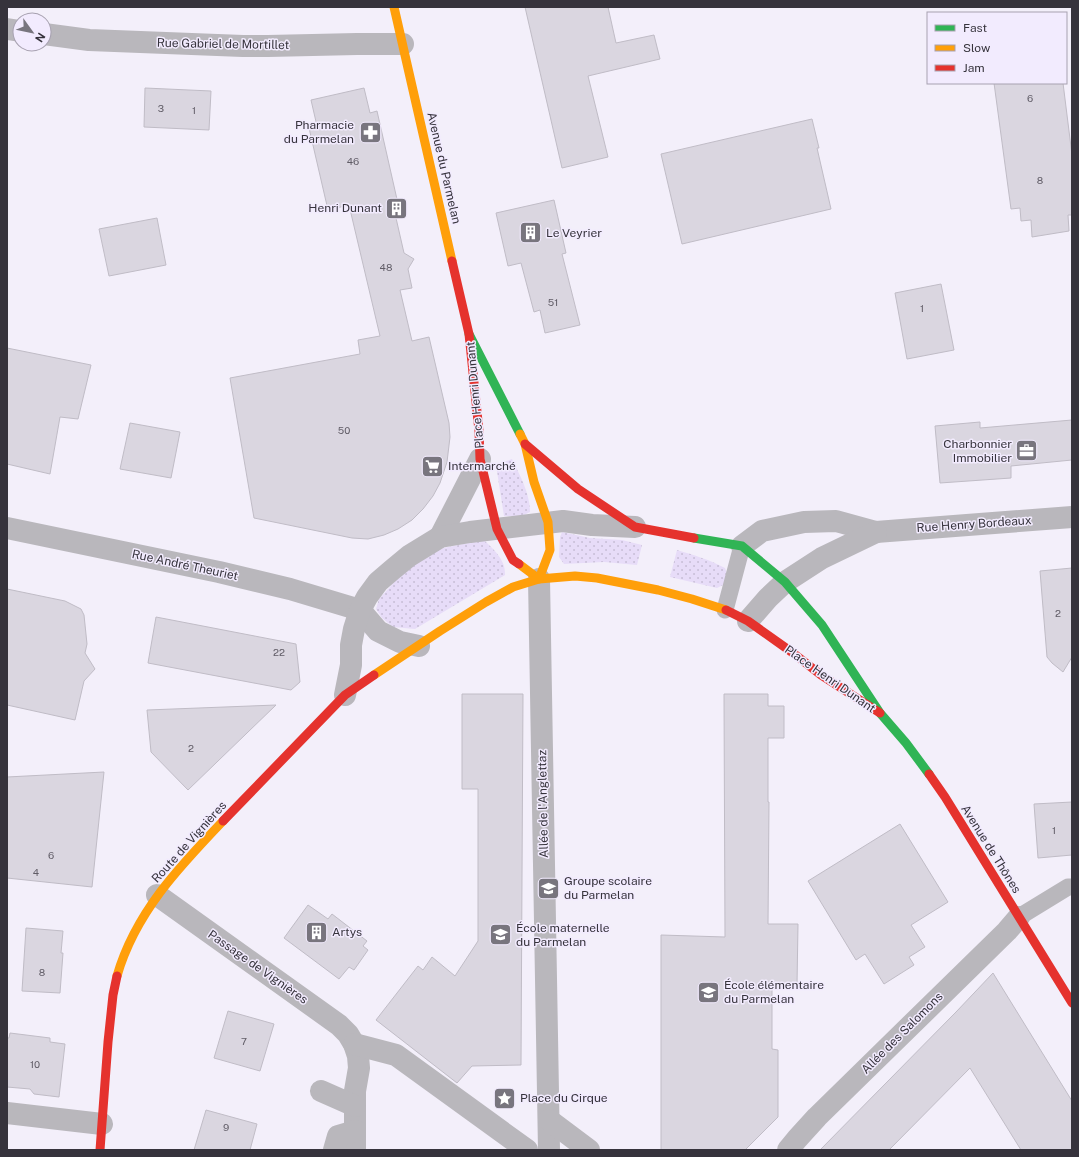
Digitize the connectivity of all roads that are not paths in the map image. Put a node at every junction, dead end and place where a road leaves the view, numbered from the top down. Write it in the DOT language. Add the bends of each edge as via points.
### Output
graph roads {
  1 [pos="394,7"];
  2 [pos="52,35"];
  3 [pos="403,44"];
  4 [pos="469,334"];
  5 [pos="524,444"];
  6 [pos="480,459"];
  7 [pos="1072,517"];
  8 [pos="548,522"];
  9 [pos="636,527"];
  10 [pos="7,528"];
  11 [pos="497,529"];
  12 [pos="876,532"];
  13 [pos="440,537"];
  14 [pos="742,546"];
  15 [pos="539,579"];
  16 [pos="785,582"];
  17 [pos="360,610"];
  18 [pos="725,610"];
  19 [pos="748,621"];
  20 [pos="419,646"];
  21 [pos="345,695"];
  22 [pos="880,713"];
  23 [pos="1072,887"];
  24 [pos="157,895"];
  25 [pos="1019,918"];
  26 [pos="1072,1003"];
  27 [pos="354,1044"];
  28 [pos="321,1091"];
  29 [pos="355,1106"];
  30 [pos="7,1113"];
  31 [pos="549,1120"];
  32 [pos="102,1124"];
  33 [pos="355,1141"];
  34 [pos="100,1150"];
  35 [pos="334,1150"];
  36 [pos="527,1150"];
  37 [pos="549,1150"];
  38 [pos="589,1150"];
  39 [pos="788,1150"];
  1 -- 3 [label="main road, Avenue du Parmelan"];
  2 -- 3 [label="street, Rue Gabriel de Mortillet" via="104,41 243,46"];
  3 -- 4 [label="main road, Avenue du Parmelan"];
  4 -- 5 [label="main road, Place Henri Dunant"];
  4 -- 6 [label="main road, Place Henri Dunant"];
  5 -- 8 [label="main road, Place Henri Dunant"];
  5 -- 9 [label="main road, Place Henri Dunant" via="578,489"];
  6 -- 11 [label="main road, Place Henri Dunant"];
  6 -- 13 [label="street, Place Henri Dunant"];
  7 -- 12 [label="street, Rue Henry Bordeaux"];
  8 -- 9 [label="street, Place Henri Dunant"];
  8 -- 11 [label="street, Place Henri Dunant"];
  8 -- 15 [label="main road, Place Henri Dunant" via="550,550"];
  9 -- 14 [label="main road, Place Henri Dunant"];
  10 -- 17 [label="street, Rue André Theuriet" via="219,572 290,589"];
  11 -- 13 [label="street, Place Henri Dunant"];
  11 -- 15 [label="main road, Place Henri Dunant" via="513,560"];
  12 -- 14 [label="street, Rue Henry Bordeaux" via="836,521 804,522 762,531"];
  12 -- 16 [label="street, Rue Henry Bordeaux" via="822,558"];
  13 -- 17 [label="street, Place Henri Dunant" via="409,556 378,582"];
  14 -- 16 [label="main road, Place Henri Dunant"];
  14 -- 18 [label="lane"];
  15 -- 18 [label="main road, Place Henri Dunant" via="575,576 597,578 665,592"];
  15 -- 20 [label="main road, Place Henri Dunant" via="513,586"];
  15 -- 31 [label="street, Allée de l'Anglettaz"];
  16 -- 19 [label="street, Rue Henry Bordeaux"];
  16 -- 22 [label="main road, Place Henri Dunant" via="822,625"];
  17 -- 20 [label="street" via="378,630 400,642"];
  17 -- 21 [label="street, Place Henri Dunant" via="351,645 351,665"];
  18 -- 19 [label="main road, Place Henri Dunant"];
  19 -- 22 [label="main road, Place Henri Dunant" via="821,675"];
  20 -- 21 [label="main road, Route de Vignières"];
  21 -- 24 [label="main road, Route de Vignières" via="194,851"];
  22 -- 25 [label="main road, Avenue de Thônes" via="906,743 945,797"];
  23 -- 25 [label="lane" via="1068,887"];
  24 -- 27 [label="street, Passage de Vignières" via="339,1025"];
  24 -- 32 [label="main road, Route de Vignières" via="137,927 116,978"];
  25 -- 26 [label="main road, Avenue de Thônes"];
  25 -- 39 [label="street, Allée des Salomons" via="817,1117"];
  27 -- 29 [label="street, Passage de Vignières" via="359,1068"];
  27 -- 36 [label="street" via="396,1055"];
  28 -- 29 [label="street"];
  29 -- 33 [label="street, Passage de Vignières"];
  30 -- 32 [label="street"];
  31 -- 37 [label="street, Allée de l'Anglettaz"];
  31 -- 38 [label="street"];
  32 -- 34 [label="main road, Route de Vignières"];
  33 -- 35 [label="street" via="338,1136"];
}
